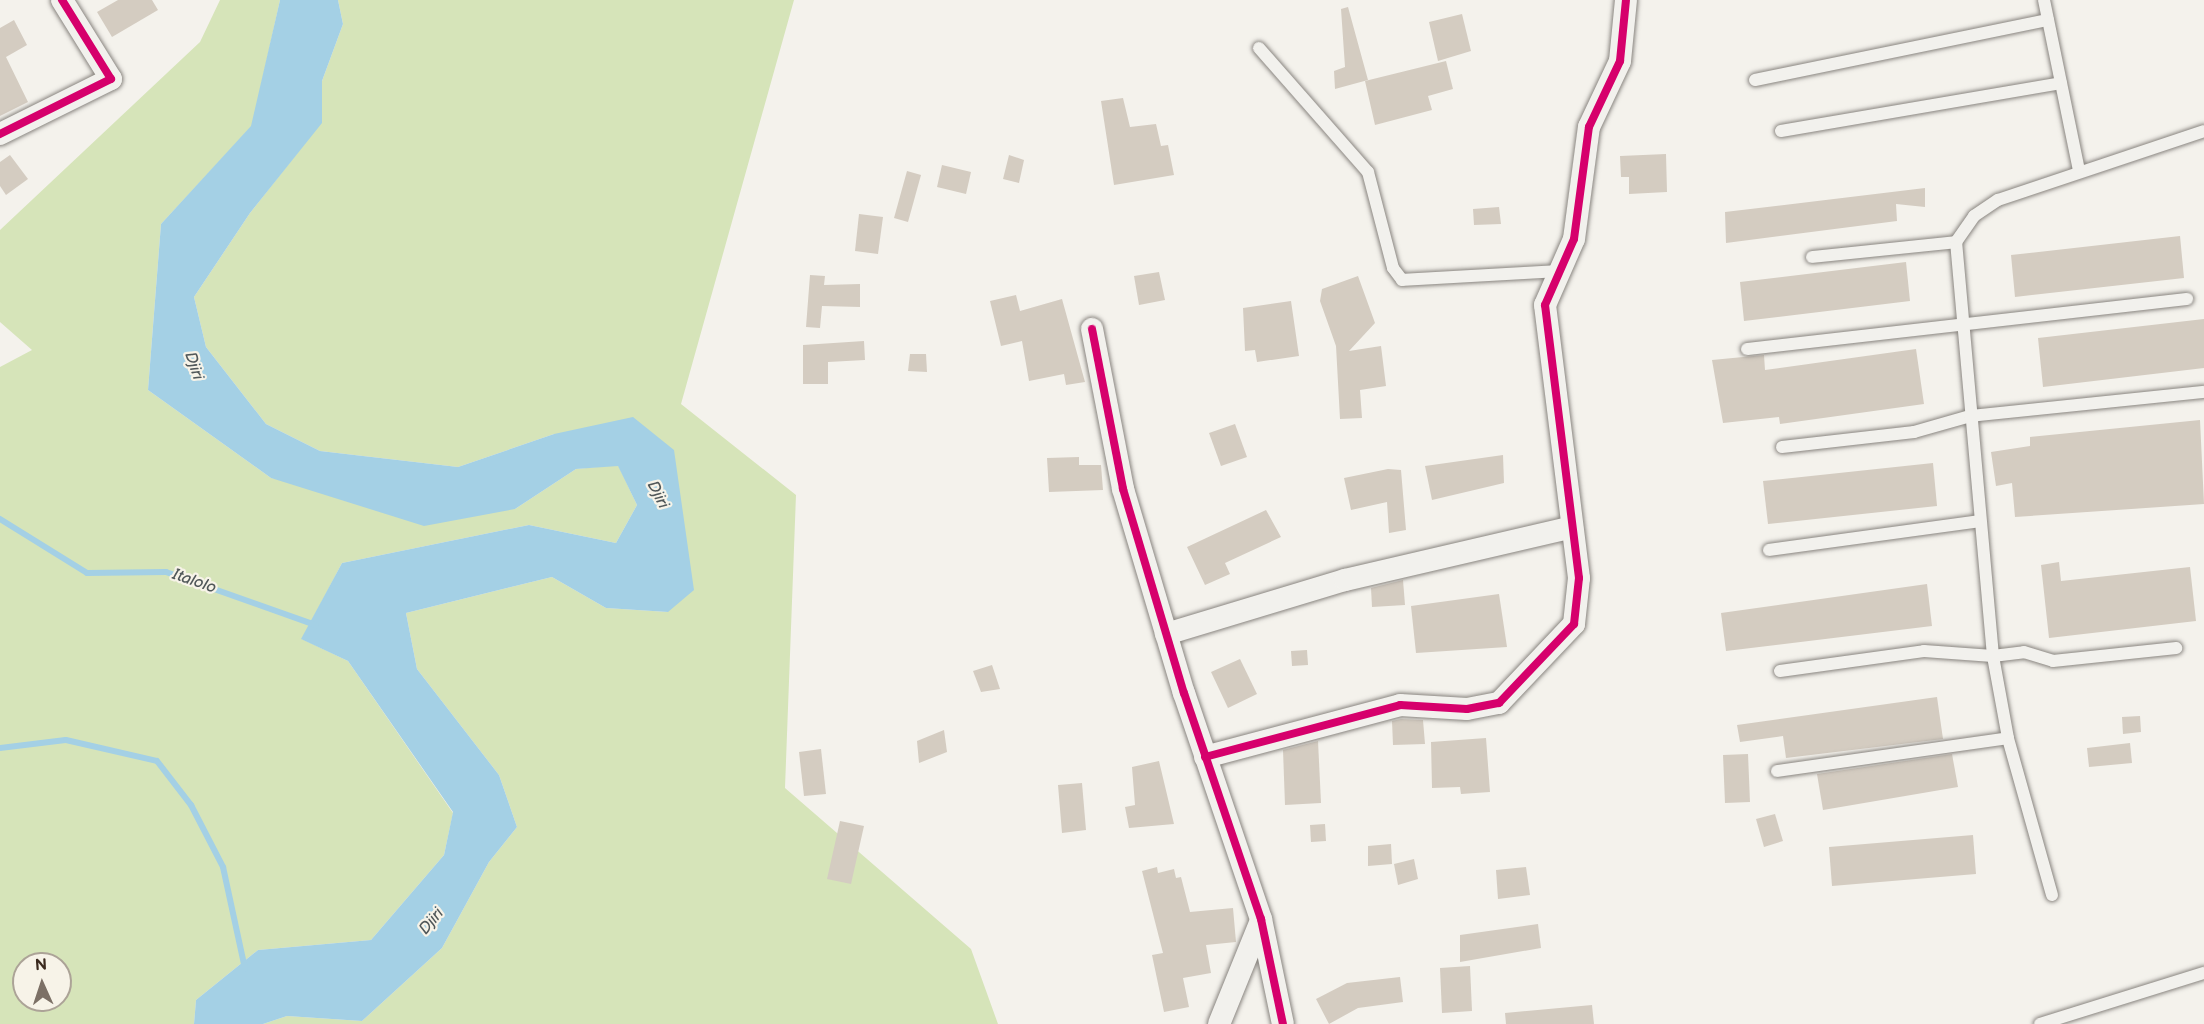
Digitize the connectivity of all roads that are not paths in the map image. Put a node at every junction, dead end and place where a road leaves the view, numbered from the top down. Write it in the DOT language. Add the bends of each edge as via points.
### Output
graph roads {
  1 [pos="62,0"];
  2 [pos="1626,0"];
  3 [pos="2044,0"];
  4 [pos="2048,20"];
  5 [pos="1259,48"];
  6 [pos="1755,80"];
  7 [pos="2061,82"];
  8 [pos="1781,131"];
  9 [pos="2204,131"];
  10 [pos="0,134"];
  11 [pos="2079,171"];
  12 [pos="1956,242"];
  13 [pos="1812,257"];
  14 [pos="1558,271"];
  15 [pos="2187,300"];
  16 [pos="1961,324"];
  17 [pos="1092,329"];
  18 [pos="1747,349"];
  19 [pos="2204,392"];
  20 [pos="1970,416"];
  21 [pos="1782,447"];
  22 [pos="1980,521"];
  23 [pos="1572,526"];
  24 [pos="1769,550"];
  25 [pos="1166,634"];
  26 [pos="2176,648"];
  27 [pos="1993,656"];
  28 [pos="1780,671"];
  29 [pos="2008,738"];
  30 [pos="1205,758"];
  31 [pos="1777,771"];
  32 [pos="2052,895"];
  33 [pos="1261,920"];
  34 [pos="2204,973"];
  35 [pos="1219,1024"];
  36 [pos="1283,1024"];
  37 [pos="2040,1024"];
  1 -- 10 [label="street" via="111,79"];
  2 -- 14 [label="street" via="1620,61 1589,127 1574,239"];
  3 -- 4 [label="lane"];
  4 -- 6 [label="lane"];
  4 -- 7 [label="lane"];
  5 -- 14 [label="lane" via="1368,172 1393,268 1402,280"];
  7 -- 8 [label="lane"];
  7 -- 11 [label="lane"];
  9 -- 11 [label="lane"];
  11 -- 12 [label="lane" via="1998,201 1974,216"];
  12 -- 13 [label="lane"];
  12 -- 16 [label="lane"];
  14 -- 23 [label="street" via="1545,305 1545,328"];
  15 -- 16 [label="lane"];
  16 -- 18 [label="lane"];
  16 -- 20 [label="lane"];
  17 -- 25 [label="street" via="1123,489"];
  19 -- 20 [label="lane"];
  20 -- 21 [label="lane" via="1914,432"];
  20 -- 22 [label="lane"];
  22 -- 24 [label="lane"];
  22 -- 27 [label="lane"];
  23 -- 25 [label="street" via="1345,580"];
  23 -- 30 [label="street" via="1579,578 1574,624 1499,703 1467,709 1400,705"];
  25 -- 30 [label="street"];
  26 -- 27 [label="lane" via="2053,661 2024,652"];
  27 -- 28 [label="lane" via="1924,651"];
  27 -- 29 [label="lane"];
  29 -- 31 [label="lane"];
  29 -- 32 [label="lane"];
  30 -- 33 [label="street"];
  33 -- 35 [label="street"];
  33 -- 36 [label="street"];
  34 -- 37 [label="lane"];
}
